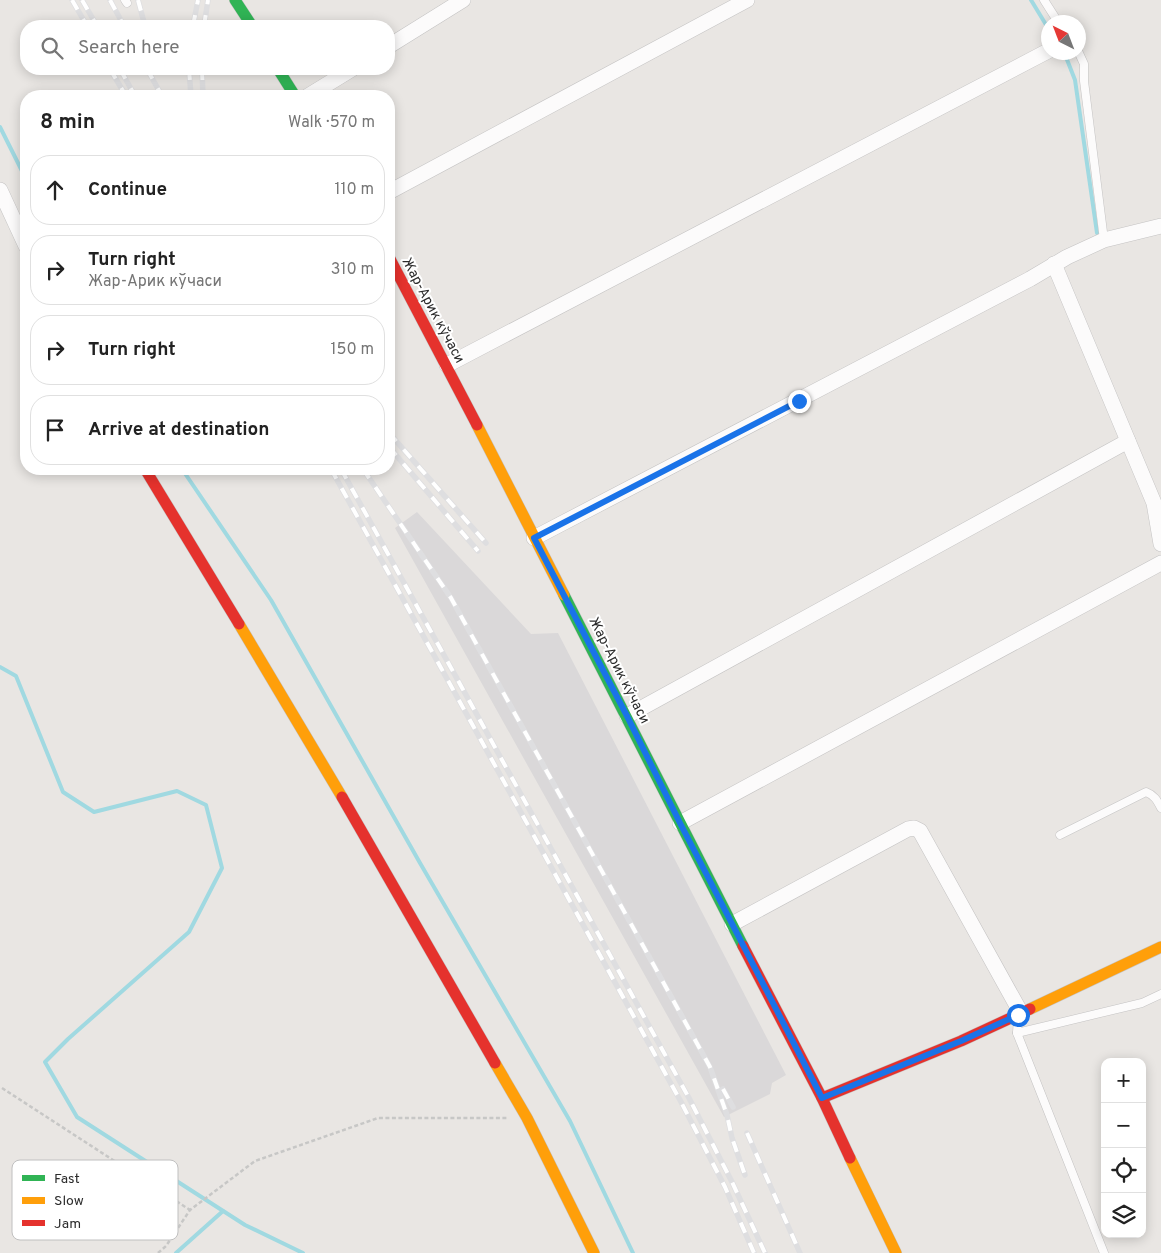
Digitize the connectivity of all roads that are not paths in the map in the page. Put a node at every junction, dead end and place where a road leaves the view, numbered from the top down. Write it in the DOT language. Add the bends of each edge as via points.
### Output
graph roads {
  1 [pos="235,0"];
  2 [pos="463,0"];
  3 [pos="747,0"];
  4 [pos="1044,0"];
  5 [pos="1054,15"];
  6 [pos="248,20"];
  7 [pos="395,42"];
  8 [pos="1041,55"];
  9 [pos="1082,60"];
  10 [pos="282,75"];
  11 [pos="342,75"];
  12 [pos="291,90"];
  13 [pos="318,90"];
  14 [pos="395,189"];
  15 [pos="0,190"];
  16 [pos="1161,226"];
  17 [pos="20,233"];
  18 [pos="1104,240"];
  19 [pos="1054,264"];
  20 [pos="395,268"];
  21 [pos="447,365"];
  22 [pos="1128,441"];
  23 [pos="149,475"];
  24 [pos="1158,502"];
  25 [pos="534,538"];
  26 [pos="1161,544"];
  27 [pos="1161,563"];
  28 [pos="627,716"];
  29 [pos="1161,808"];
  30 [pos="680,823"];
  31 [pos="1060,835"];
  32 [pos="732,924"];
  33 [pos="1161,947"];
  34 [pos="1161,994"];
  35 [pos="1019,1014"];
  36 [pos="1017,1033"];
  37 [pos="822,1098"];
  38 [pos="594,1253"];
  39 [pos="896,1253"];
  40 [pos="1104,1253"];
  1 -- 6 [label="main road"];
  2 -- 7 [label="street"];
  3 -- 14 [label="street"];
  4 -- 5 [label="lane"];
  8 -- 21 [label="street"];
  9 -- 18 [label="lane"];
  10 -- 12 [label="main road"];
  11 -- 13 [label="street"];
  15 -- 17 [label="street"];
  16 -- 18 [label="street"];
  18 -- 19 [label="street"];
  19 -- 22 [label="street"];
  19 -- 25 [label="street"];
  20 -- 21 [label="main road, Жар-Арик кўчаси"];
  21 -- 25 [label="main road, Жар-Арик кўчаси"];
  22 -- 24 [label="street"];
  22 -- 28 [label="street"];
  23 -- 38 [label="main road" via="303,730 527,1118"];
  24 -- 26 [label="street"];
  25 -- 28 [label="main road, Жар-Арик кўчаси"];
  27 -- 30 [label="street"];
  28 -- 30 [label="main road, Жар-Арик кўчаси"];
  29 -- 31 [label="lane" via="1157,800 1146,792"];
  30 -- 32 [label="main road, Жар-Арик кўчаси"];
  32 -- 35 [label="street" via="914,828 920,831"];
  32 -- 37 [label="main road, Жар-Арик кўчаси"];
  33 -- 35 [label="main road"];
  34 -- 36 [label="lane" via="1142,1003"];
  35 -- 36 [label="lane"];
  35 -- 37 [label="main road"];
  36 -- 40 [label="lane"];
  37 -- 39 [label="main road, Жар-Арик кўчаси"];
}
